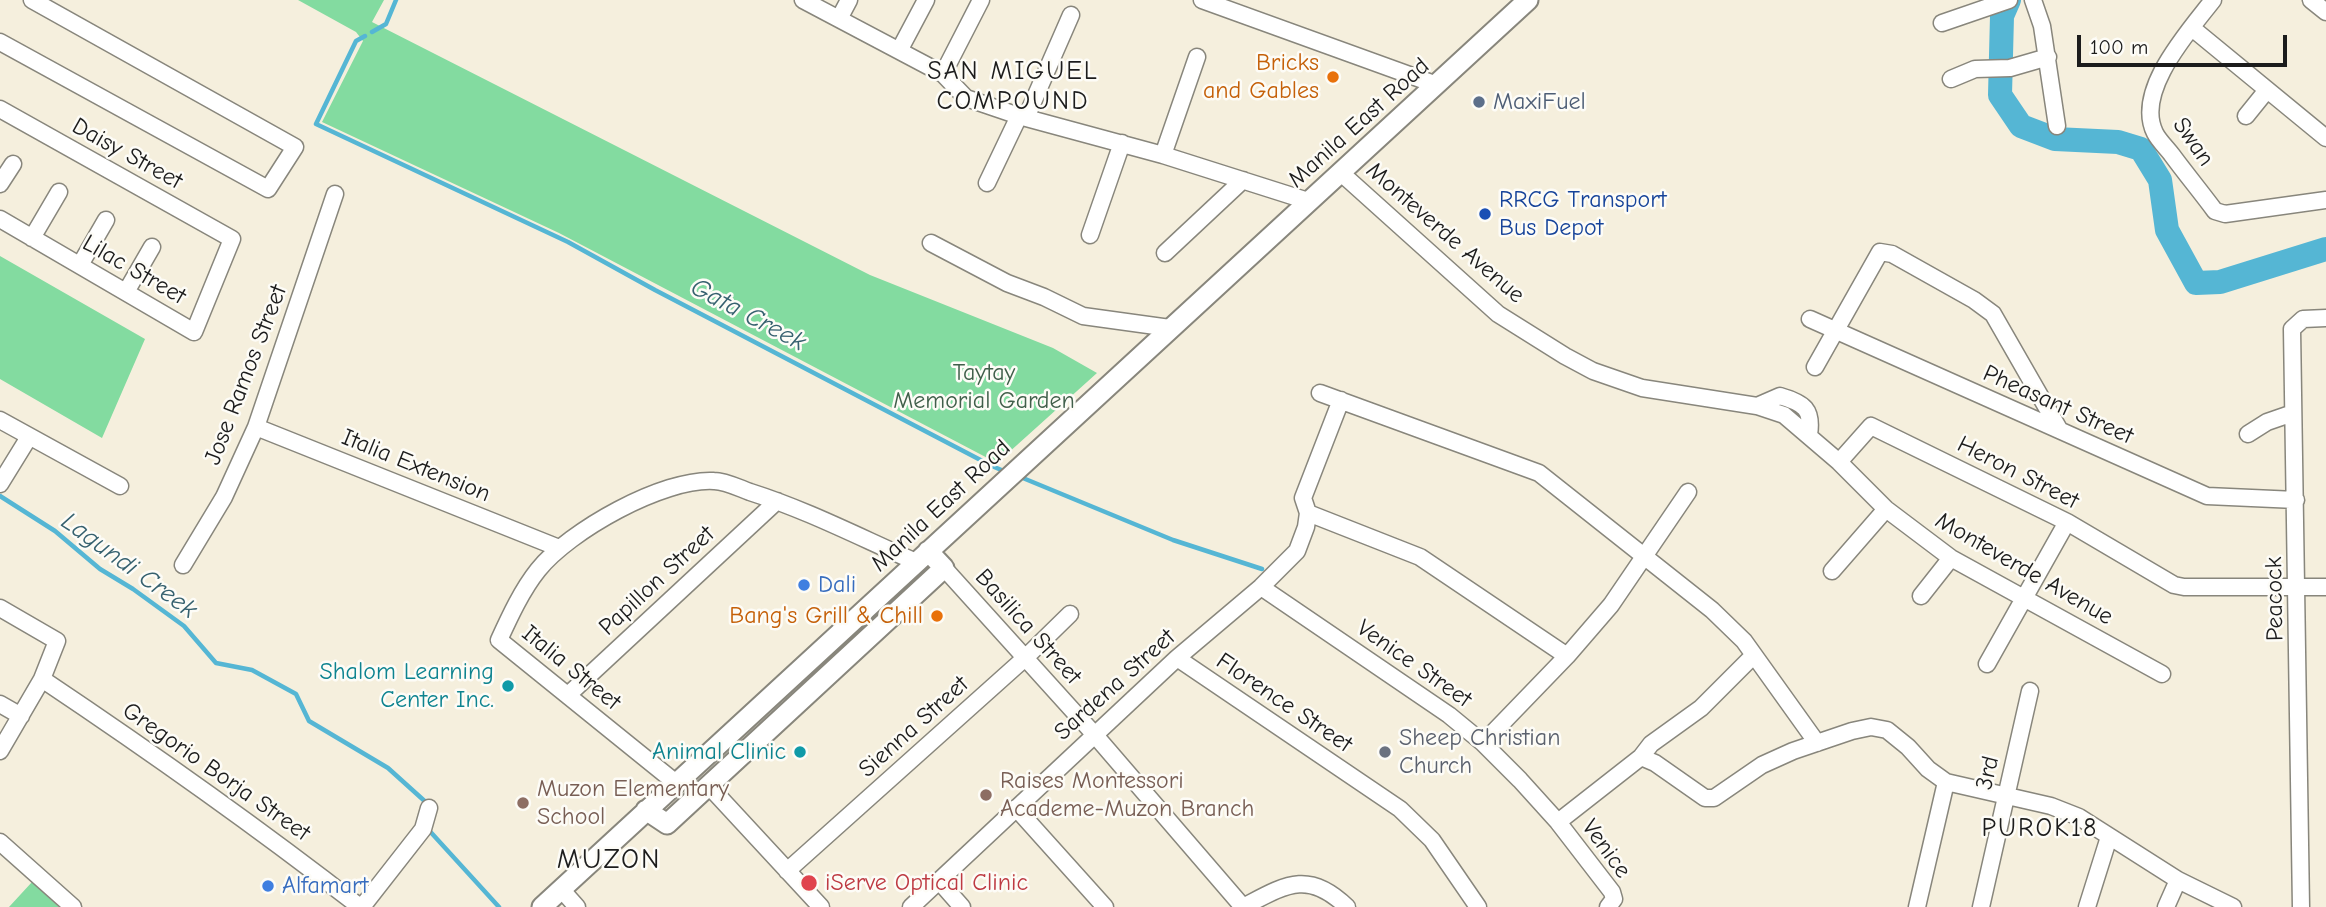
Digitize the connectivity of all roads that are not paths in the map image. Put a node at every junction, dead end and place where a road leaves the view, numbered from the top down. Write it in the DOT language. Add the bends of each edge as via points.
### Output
graph roads {
  1 [pos="32,0"];
  2 [pos="803,0"];
  3 [pos="849,0"];
  4 [pos="926,0"];
  5 [pos="981,0"];
  6 [pos="1202,0"];
  7 [pos="1528,0"];
  8 [pos="2009,0"];
  9 [pos="2033,0"];
  10 [pos="2213,0"];
  11 [pos="2311,0"];
  12 [pos="2326,12"];
  13 [pos="1071,15"];
  14 [pos="840,17"];
  15 [pos="1942,23"];
  16 [pos="2192,28"];
  17 [pos="0,42"];
  18 [pos="900,49"];
  19 [pos="1197,57"];
  20 [pos="2048,57"];
  21 [pos="943,74"];
  22 [pos="1951,79"];
  23 [pos="1437,85"];
  24 [pos="2267,90"];
  25 [pos="0,109"];
  26 [pos="2246,116"];
  27 [pos="1022,117"];
  28 [pos="2057,126"];
  29 [pos="2326,138"];
  30 [pos="1122,143"];
  31 [pos="1163,155"];
  32 [pos="13,163"];
  33 [pos="1340,172"];
  34 [pos="1243,180"];
  35 [pos="987,183"];
  36 [pos="0,184"];
  37 [pos="59,192"];
  38 [pos="335,194"];
  39 [pos="2326,200"];
  40 [pos="1308,201"];
  41 [pos="0,219"];
  42 [pos="106,220"];
  43 [pos="1090,235"];
  44 [pos="32,238"];
  45 [pos="232,239"];
  46 [pos="930,243"];
  47 [pos="152,247"];
  48 [pos="1165,253"];
  49 [pos="80,265"];
  50 [pos="126,292"];
  51 [pos="2326,318"];
  52 [pos="1810,319"];
  53 [pos="1170,328"];
  54 [pos="1835,331"];
  55 [pos="1815,367"];
  56 [pos="1320,393"];
  57 [pos="1341,400"];
  58 [pos="2293,413"];
  59 [pos="0,420"];
  60 [pos="256,427"];
  61 [pos="2059,429"];
  62 [pos="2248,435"];
  63 [pos="29,436"];
  64 [pos="1839,462"];
  65 [pos="0,484"];
  66 [pos="120,486"];
  67 [pos="1688,492"];
  68 [pos="2296,500"];
  69 [pos="777,501"];
  70 [pos="1886,509"];
  71 [pos="1308,513"];
  72 [pos="2067,522"];
  73 [pos="559,548"];
  74 [pos="1643,556"];
  75 [pos="922,557"];
  76 [pos="1951,558"];
  77 [pos="183,565"];
  78 [pos="944,568"];
  79 [pos="1832,571"];
  80 [pos="2298,586"];
  81 [pos="1261,587"];
  82 [pos="2326,587"];
  83 [pos="1921,596"];
  84 [pos="2025,599"];
  85 [pos="0,608"];
  86 [pos="1070,614"];
  87 [pos="1754,655"];
  88 [pos="1567,656"];
  89 [pos="812,657"];
  90 [pos="1025,658"];
  91 [pos="1177,658"];
  92 [pos="1987,664"];
  93 [pos="2162,674"];
  94 [pos="829,676"];
  95 [pos="42,679"];
  96 [pos="2030,691"];
  97 [pos="568,695"];
  98 [pos="0,704"];
  99 [pos="21,716"];
  100 [pos="1094,734"];
  101 [pos="1483,743"];
  102 [pos="1817,743"];
  103 [pos="0,751"];
  104 [pos="1641,757"];
  105 [pos="693,768"];
  106 [pos="1946,782"];
  107 [pos="676,783"];
  108 [pos="709,786"];
  109 [pos="2006,797"];
  110 [pos="429,808"];
  111 [pos="1016,808"];
  112 [pos="646,810"];
  113 [pos="1558,822"];
  114 [pos="2109,838"];
  115 [pos="0,842"];
  116 [pos="788,871"];
  117 [pos="2178,880"];
  118 [pos="940,882"];
  119 [pos="561,888"];
  120 [pos="1609,905"];
  121 [pos="73,907"];
  122 [pos="361,907"];
  123 [pos="542,907"];
  124 [pos="577,907"];
  125 [pos="821,907"];
  126 [pos="911,907"];
  127 [pos="962,907"];
  128 [pos="1105,907"];
  129 [pos="1243,907"];
  130 [pos="1347,907"];
  131 [pos="1478,907"];
  132 [pos="1917,907"];
  133 [pos="1982,907"];
  134 [pos="2087,907"];
  135 [pos="2166,907"];
  136 [pos="2232,907"];
  137 [pos="2301,907"];
  1 -- 17 [label="street" via="295,147 268,189"];
  2 -- 14 [label="street"];
  3 -- 14 [label="street"];
  4 -- 18 [label="street"];
  5 -- 21 [label="street"];
  6 -- 23 [label="street"];
  7 -- 23 [label="main road, Manila East Road"];
  8 -- 15 [label="street"];
  9 -- 20 [label="street"];
  10 -- 16 [label="street, Swan"];
  11 -- 12 [label="street"];
  13 -- 27 [label="street"];
  14 -- 18 [label="street"];
  16 -- 24 [label="street"];
  16 -- 39 [label="street, Swan" via="2160,75 2150,114 2155,133 2215,211 2225,214"];
  18 -- 21 [label="street"];
  19 -- 31 [label="street"];
  20 -- 22 [label="street" via="2010,68 1976,69"];
  20 -- 28 [label="street"];
  21 -- 27 [label="street" via="966,98"];
  23 -- 33 [label="main road, Manila East Road"];
  24 -- 26 [label="street"];
  24 -- 29 [label="street"];
  25 -- 45 [label="street, Daisy Street"];
  27 -- 30 [label="street"];
  27 -- 35 [label="street"];
  30 -- 31 [label="street"];
  30 -- 43 [label="street"];
  31 -- 34 [label="street"];
  32 -- 36 [label="street"];
  33 -- 40 [label="main road, Manila East Road"];
  33 -- 64 [label="street, Monteverde Avenue" via="1498,314 1565,356 1642,388 1757,406 1784,415"];
  34 -- 40 [label="street"];
  34 -- 48 [label="street"];
  37 -- 44 [label="street"];
  38 -- 60 [label="street, Jose Ramos Street"];
  40 -- 53 [label="main road, Manila East Road"];
  41 -- 44 [label="street, Lilac Street"];
  42 -- 49 [label="street"];
  44 -- 49 [label="street, Lilac Street"];
  45 -- 50 [label="street, Lilac Street" via="194,332"];
  46 -- 53 [label="street" via="1083,316"];
  47 -- 50 [label="street"];
  49 -- 50 [label="street, Lilac Street"];
  51 -- 58 [label="street, Peacock" via="2302,319 2292,329"];
  52 -- 54 [label="street, Pheasant Street"];
  53 -- 75 [label="main road, Manila East Road"];
  54 -- 55 [label="street"];
  54 -- 61 [label="street, Pheasant Street"];
  54 -- 61 [label="street" via="1880,252 1892,254 1993,314"];
  56 -- 57 [label="street"];
  57 -- 71 [label="street, Sardena Street" via="1303,498"];
  57 -- 74 [label="street" via="1539,473"];
  58 -- 62 [label="street"];
  58 -- 68 [label="street, Peacock"];
  59 -- 63 [label="street"];
  60 -- 73 [label="street, Italia Extension"];
  60 -- 77 [label="street, Jose Ramos Street" via="224,497"];
  61 -- 68 [label="street, Pheasant Street" via="2207,496"];
  63 -- 65 [label="street"];
  63 -- 66 [label="street"];
  64 -- 70 [label="street, Monteverde Avenue"];
  64 -- 72 [label="street, Heron Street" via="1871,426"];
  67 -- 74 [label="street"];
  68 -- 80 [label="street, Peacock"];
  69 -- 73 [label="street, Italia Street" via="715,480 675,487 636,501"];
  69 -- 75 [label="street, Italia Street"];
  69 -- 97 [label="street, Papillon Street"];
  70 -- 76 [label="street, Monteverde Avenue"];
  70 -- 79 [label="street"];
  71 -- 81 [label="street, Sardena Street" via="1297,551"];
  71 -- 88 [label="street" via="1420,557"];
  72 -- 80 [label="street, Heron Street" via="2174,585"];
  72 -- 84 [label="street"];
  73 -- 97 [label="street, Italia Street" via="538,570 499,640"];
  74 -- 87 [label="street" via="1712,610"];
  74 -- 88 [label="street" via="1611,606"];
  75 -- 78 [label="main road"];
  75 -- 89 [label="main road, Manila East Road"];
  76 -- 83 [label="street"];
  76 -- 84 [label="street, Monteverde Avenue"];
  78 -- 90 [label="street, Basilica Street"];
  78 -- 94 [label="main road"];
  80 -- 82 [label="street"];
  80 -- 137 [label="street, Peacock"];
  81 -- 91 [label="street, Sardena Street"];
  81 -- 101 [label="street, Venice Street"];
  84 -- 92 [label="street"];
  84 -- 93 [label="street, Monteverde Avenue"];
  85 -- 95 [label="street" via="57,641"];
  86 -- 90 [label="street, Sienna Street"];
  87 -- 102 [label="street"];
  87 -- 104 [label="street" via="1702,708 1651,744"];
  88 -- 101 [label="street"];
  89 -- 94 [label="main road"];
  89 -- 105 [label="main road, Manila East Road"];
  90 -- 100 [label="street, Basilica Street"];
  90 -- 116 [label="street, Sienna Street"];
  91 -- 100 [label="street, Sardena Street"];
  91 -- 131 [label="street, Florence Street" via="1400,809 1432,840"];
  94 -- 108 [label="main road"];
  95 -- 99 [label="street"];
  95 -- 122 [label="street, Gregorio Borja Street" via="162,759"];
  96 -- 109 [label="street, 3rd"];
  97 -- 107 [label="street, Italia Street"];
  98 -- 99 [label="street"];
  99 -- 103 [label="street"];
  100 -- 111 [label="street, Sardena Street"];
  100 -- 129 [label="street, Basilica Street"];
  101 -- 113 [label="street, Venice Street"];
  102 -- 104 [label="street" via="1762,765 1714,798 1705,798"];
  102 -- 106 [label="street" via="1871,727 1887,730"];
  104 -- 113 [label="street"];
  105 -- 107 [label="main road, Manila East Road"];
  105 -- 108 [label="main road"];
  106 -- 109 [label="street"];
  106 -- 132 [label="street"];
  107 -- 112 [label="main road, Manila East Road"];
  108 -- 112 [label="main road" via="667,824"];
  108 -- 116 [label="street"];
  109 -- 114 [label="street" via="2079,817"];
  109 -- 133 [label="street, 3rd"];
  110 -- 122 [label="street" via="422,829"];
  111 -- 118 [label="street, Sardena Street"];
  111 -- 128 [label="street"];
  112 -- 119 [label="main road, Manila East Road"];
  113 -- 120 [label="street, Venice" via="1612,892 1614,899"];
  114 -- 117 [label="street"];
  114 -- 134 [label="street"];
  115 -- 121 [label="street"];
  116 -- 125 [label="street"];
  117 -- 135 [label="street"];
  117 -- 136 [label="street"];
  118 -- 126 [label="street, Sardena Street"];
  118 -- 127 [label="street"];
  119 -- 123 [label="main road, Manila East Road"];
  119 -- 124 [label="street"];
  129 -- 130 [label="street" via="1284,886 1315,884"];
}
